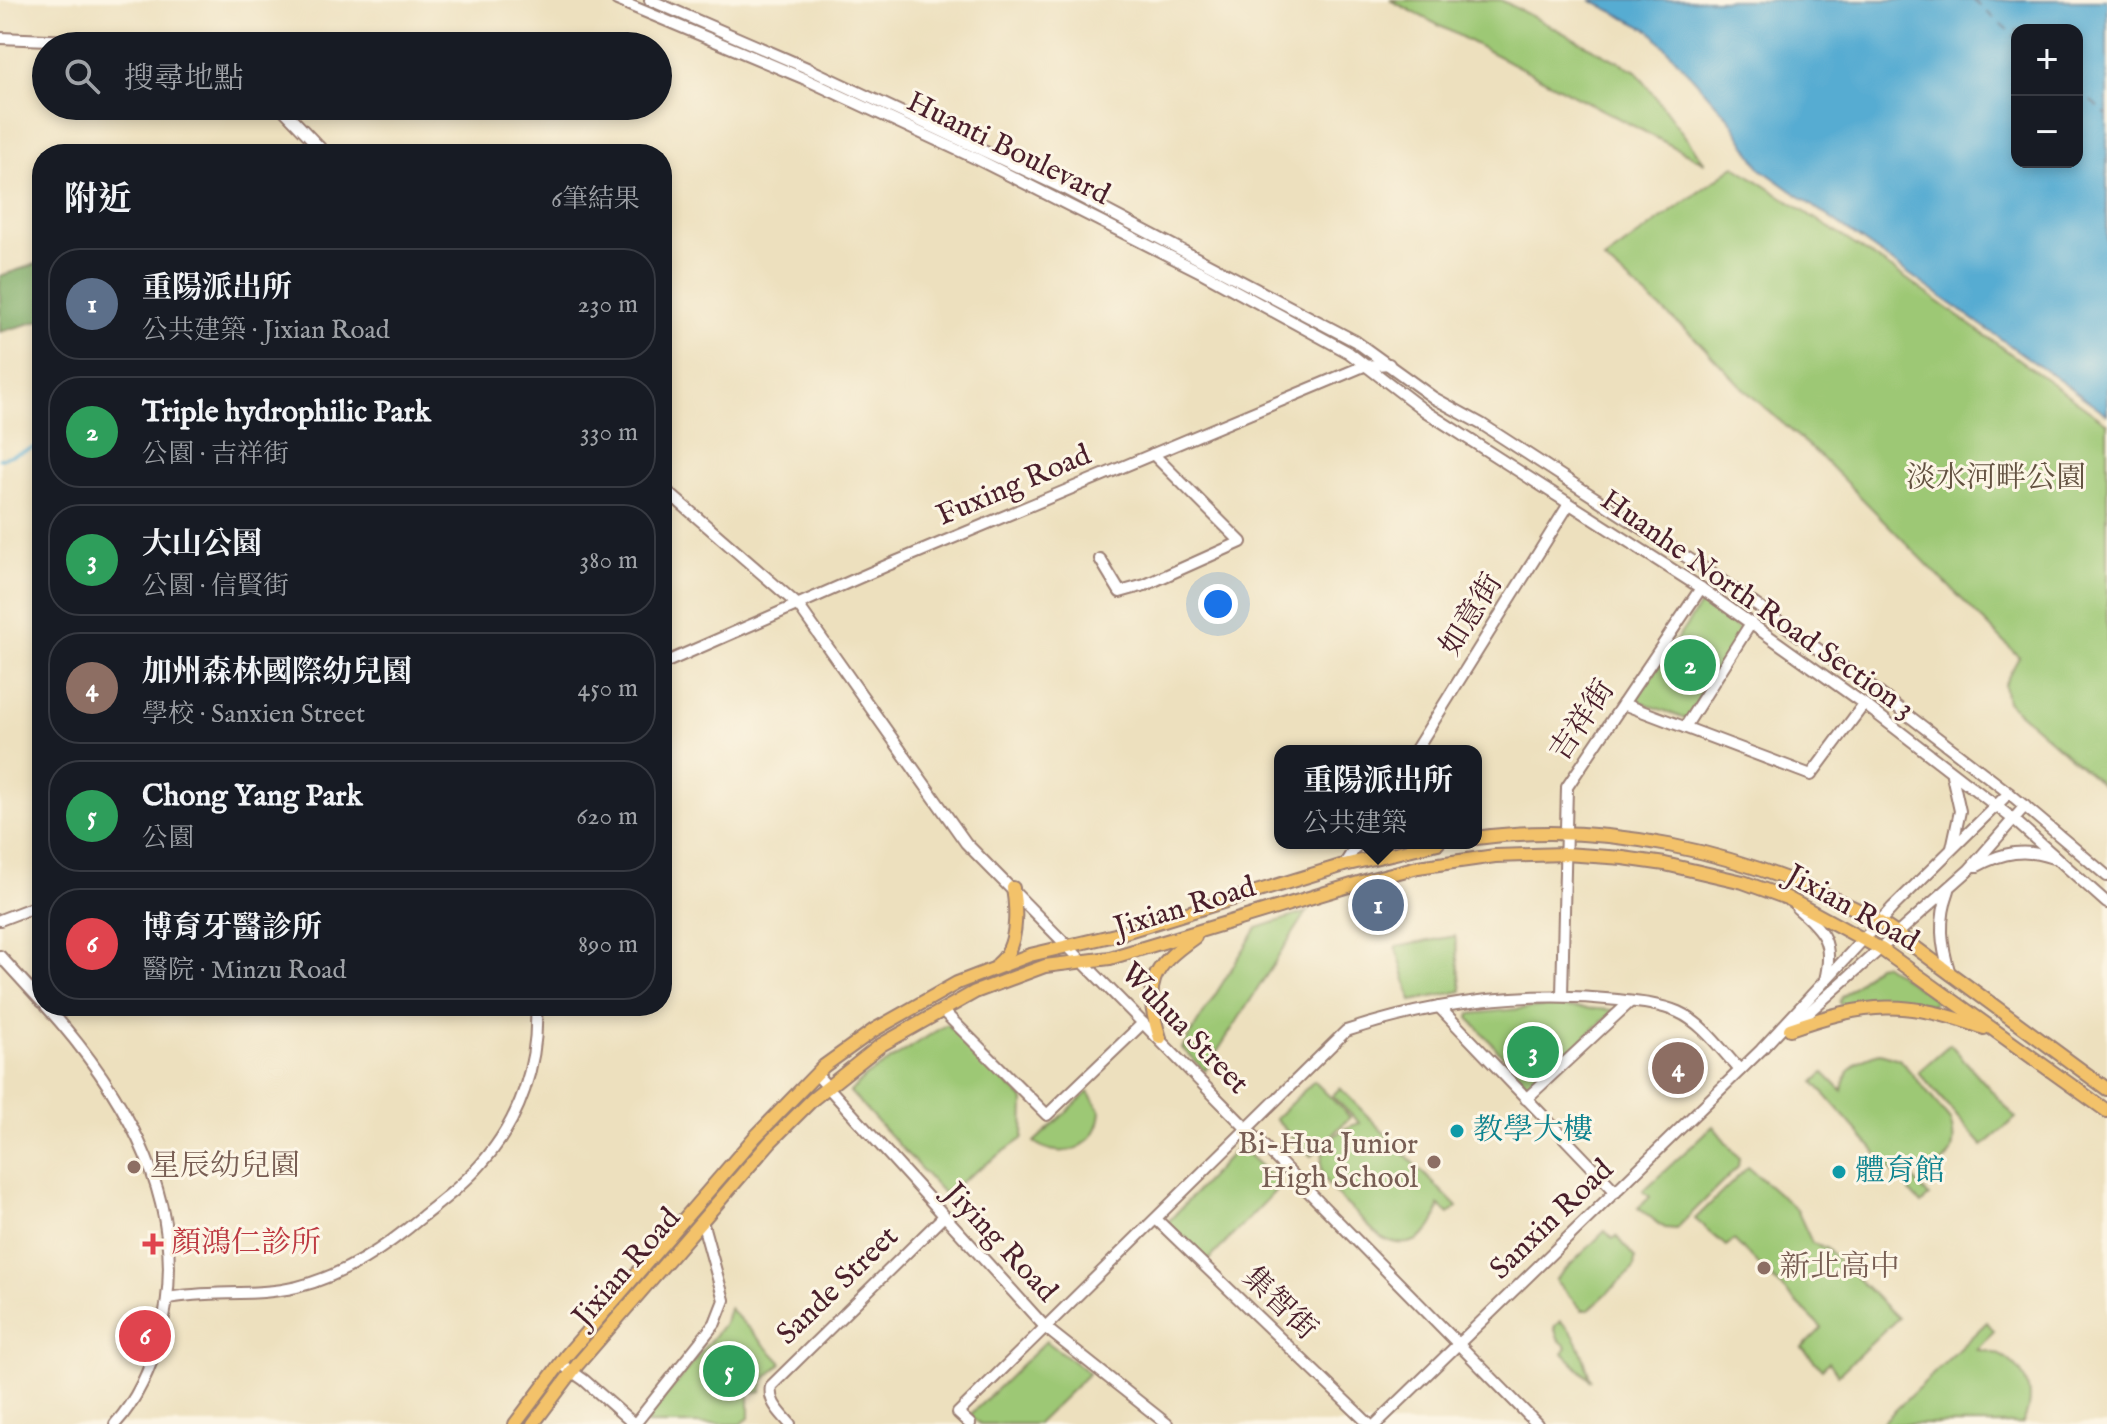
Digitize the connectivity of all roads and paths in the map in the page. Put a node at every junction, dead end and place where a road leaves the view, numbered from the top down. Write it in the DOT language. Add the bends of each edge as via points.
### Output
graph roads {
  1 [pos="617,0"];
  2 [pos="650,0"];
  3 [pos="0,38"];
  4 [pos="32,39"];
  5 [pos="805,73"];
  6 [pos="293,120"];
  7 [pos="913,123"];
  8 [pos="316,144"];
  9 [pos="1389,364"];
  10 [pos="1364,366"];
  11 [pos="1153,454"];
  12 [pos="1532,457"];
  13 [pos="1522,473"];
  14 [pos="672,496"];
  15 [pos="1569,504"];
  16 [pos="1100,559"];
  17 [pos="1701,588"];
  18 [pos="798,605"];
  19 [pos="1751,623"];
  20 [pos="672,660"];
  21 [pos="1623,704"];
  22 [pos="1864,704"];
  23 [pos="1685,727"];
  24 [pos="1419,745"];
  25 [pos="1951,773"];
  26 [pos="2009,793"];
  27 [pos="2025,806"];
  28 [pos="1996,807"];
  29 [pos="2013,819"];
  30 [pos="1566,833"];
  31 [pos="1482,838"];
  32 [pos="1354,849"];
  33 [pos="1412,849"];
  34 [pos="1950,853"];
  35 [pos="1565,854"];
  36 [pos="2059,860"];
  37 [pos="1344,865"];
  38 [pos="1969,870"];
  39 [pos="2107,876"];
  40 [pos="1013,888"];
  41 [pos="1949,888"];
  42 [pos="1787,898"];
  43 [pos="2107,903"];
  44 [pos="32,908"];
  45 [pos="0,920"];
  46 [pos="1878,923"];
  47 [pos="1207,929"];
  48 [pos="1898,935"];
  49 [pos="1864,939"];
  50 [pos="1067,945"];
  51 [pos="1881,949"];
  52 [pos="0,956"];
  53 [pos="1086,963"];
  54 [pos="990,969"];
  55 [pos="1950,974"];
  56 [pos="1825,980"];
  57 [pos="32,991"];
  58 [pos="1562,995"];
  59 [pos="1630,1002"];
  60 [pos="1439,1007"];
  61 [pos="942,1010"];
  62 [pos="54,1016"];
  63 [pos="536,1016"];
  64 [pos="1143,1023"];
  65 [pos="1790,1029"];
  66 [pos="2002,1035"];
  67 [pos="1160,1038"];
  68 [pos="1761,1050"];
  69 [pos="1740,1070"];
  70 [pos="816,1074"];
  71 [pos="827,1087"];
  72 [pos="2107,1089"];
  73 [pos="1526,1099"];
  74 [pos="2107,1111"];
  75 [pos="1248,1129"];
  76 [pos="1616,1192"];
  77 [pos="943,1217"];
  78 [pos="1156,1219"];
  79 [pos="702,1221"];
  80 [pos="169,1298"];
  81 [pos="1046,1328"];
  82 [pos="1460,1345"];
  83 [pos="566,1368"];
  84 [pos="115,1424"];
  85 [pos="515,1424"];
  86 [pos="533,1424"];
  87 [pos="635,1424"];
  88 [pos="790,1424"];
  89 [pos="970,1424"];
  90 [pos="1167,1424"];
  91 [pos="1369,1424"];
  92 [pos="1376,1424"];
  93 [pos="1537,1424"];
  1 -- 5 [label="street, Huanti Boulevard"];
  2 -- 5 [label="street, Huanti Boulevard"];
  3 -- 4 [label="street"];
  5 -- 7 [label="street, Huanti Boulevard"];
  6 -- 8 [label="street"];
  7 -- 9 [label="street, Huanti Boulevard" via="1173,244"];
  7 -- 10 [label="street, Huanti Boulevard" via="1203,273 1348,352"];
  9 -- 10 [label="street, Fuxing Road"];
  9 -- 12 [label="street, Huanhe North Road Section 3"];
  10 -- 11 [label="street, Fuxing Road"];
  10 -- 13 [label="street, Huanhe North Road Section 3"];
  11 -- 16 [label="street" via="1241,542 1120,592"];
  11 -- 18 [label="street, Fuxing Road"];
  12 -- 13 [label="street"];
  12 -- 26 [label="street, Huanhe North Road Section 3" via="1711,573"];
  13 -- 15 [label="street, Huanhe North Road Section 3"];
  14 -- 18 [label="street, Wuhua Street"];
  15 -- 17 [label="street, Huanhe North Road Section 3"];
  15 -- 24 [label="street, 如意街"];
  17 -- 19 [label="street, Huanhe North Road Section 3"];
  17 -- 21 [label="street, 吉祥街"];
  18 -- 20 [label="street, Fuxing Road"];
  18 -- 40 [label="street, Wuhua Street" via="966,843"];
  19 -- 22 [label="street, Huanhe North Road Section 3"];
  19 -- 23 [label="street"];
  21 -- 23 [label="street"];
  21 -- 30 [label="street, 吉祥街" via="1567,787"];
  22 -- 23 [label="street" via="1811,775"];
  22 -- 25 [label="street, Huanhe North Road Section 3"];
  25 -- 28 [label="street, Huanhe North Road Section 3"];
  25 -- 34 [label="street" via="1960,811"];
  26 -- 27 [label="street, Huanhe North Road Section 3"];
  26 -- 28 [label="street"];
  27 -- 29 [label="street, Sanxin Road"];
  27 -- 39 [label="street, Huanhe North Road Section 3"];
  28 -- 29 [label="street, Huanhe North Road Section 3"];
  28 -- 34 [label="street"];
  29 -- 36 [label="street, Huanhe North Road Section 3"];
  29 -- 38 [label="street, Sanxin Road"];
  30 -- 31 [label="main road, Jixian Road"];
  30 -- 35 [label="street, 吉祥街"];
  30 -- 46 [label="main road, Jixian Road" via="1640,839 1709,854 1783,879"];
  32 -- 37 [label="street"];
  33 -- 37 [label="main road, Jixian Road"];
  34 -- 46 [label="street"];
  35 -- 42 [label="main road, Jixian Road" via="1692,869"];
  35 -- 47 [label="main road, Jixian Road" via="1495,856 1418,867"];
  35 -- 58 [label="street, 吉祥街"];
  36 -- 38 [label="street" via="2012,852"];
  36 -- 43 [label="street, Huanhe North Road Section 3"];
  37 -- 50 [label="main road, Jixian Road"];
  38 -- 41 [label="street, Sanxin Road"];
  40 -- 50 [label="street, Wuhua Street"];
  40 -- 54 [label="main road" via="1015,917 1007,957"];
  41 -- 48 [label="street, Sanxin Road"];
  41 -- 55 [label="street" via="1941,941"];
  42 -- 49 [label="main road, Jixian Road"];
  42 -- 56 [label="street" via="1826,939"];
  44 -- 45 [label="street"];
  46 -- 48 [label="main road, Jixian Road"];
  46 -- 49 [label="street, Sanxin Road"];
  47 -- 53 [label="main road, Jixian Road"];
  47 -- 67 [label="main road" via="1155,974 1151,1004"];
  48 -- 51 [label="street, Sanxin Road"];
  48 -- 55 [label="main road, Jixian Road"];
  49 -- 51 [label="main road, Jixian Road"];
  49 -- 56 [label="street, Sanxin Road"];
  50 -- 53 [label="street, Wuhua Street"];
  50 -- 54 [label="main road, Jixian Road"];
  51 -- 65 [label="street, Sanxin Road"];
  51 -- 66 [label="main road, Jixian Road"];
  52 -- 57 [label="street"];
  53 -- 61 [label="main road, Jixian Road" via="1045,966"];
  53 -- 64 [label="street, Wuhua Street"];
  54 -- 70 [label="main road, Jixian Road" via="874,1030"];
  55 -- 72 [label="main road, Jixian Road"];
  56 -- 68 [label="street, Sanxin Road"];
  58 -- 59 [label="street"];
  58 -- 60 [label="street"];
  59 -- 69 [label="street" via="1677,1011 1693,1020"];
  59 -- 73 [label="street"];
  60 -- 73 [label="street"];
  60 -- 75 [label="street" via="1346,1031"];
  61 -- 64 [label="street" via="1047,1115"];
  61 -- 71 [label="main road, Jixian Road" via="881,1045"];
  62 -- 80 [label="street" via="91,1061 136,1133 164,1210"];
  63 -- 80 [label="street" via="533,1062 505,1130 482,1164 388,1246 343,1271 300,1286"];
  64 -- 67 [label="street, Wuhua Street"];
  65 -- 66 [label="main road" via="1852,1009 1885,1006 1950,1015"];
  65 -- 68 [label="street, Sanxin Road"];
  66 -- 74 [label="main road, Jixian Road"];
  67 -- 75 [label="street, Wuhua Street"];
  68 -- 69 [label="street, Sanxin Road"];
  69 -- 76 [label="street, Sanxin Road"];
  70 -- 71 [label="street, Jiying Road"];
  70 -- 83 [label="main road, Jixian Road" via="755,1137"];
  71 -- 77 [label="street, Jiying Road"];
  71 -- 79 [label="main road, Jixian Road" via="771,1141"];
  73 -- 76 [label="street"];
  75 -- 78 [label="street"];
  75 -- 82 [label="street, Wuhua Street"];
  76 -- 82 [label="street, Sanxin Road"];
  77 -- 81 [label="street, Jiying Road"];
  77 -- 88 [label="street, Sande Street" via="774,1381 769,1391 772,1403"];
  78 -- 81 [label="street"];
  78 -- 91 [label="street, 集智街"];
  79 -- 83 [label="main road, Jixian Road"];
  79 -- 87 [label="street" via="724,1300 722,1310"];
  80 -- 84 [label="street" via="146,1375"];
  81 -- 89 [label="street" via="958,1413"];
  81 -- 90 [label="street, Jiying Road"];
  82 -- 92 [label="street, Sanxin Road"];
  82 -- 93 [label="street, Wuhua Street"];
  83 -- 85 [label="main road, Jixian Road"];
  83 -- 86 [label="main road, Jixian Road"];
  83 -- 87 [label="street"];
}
